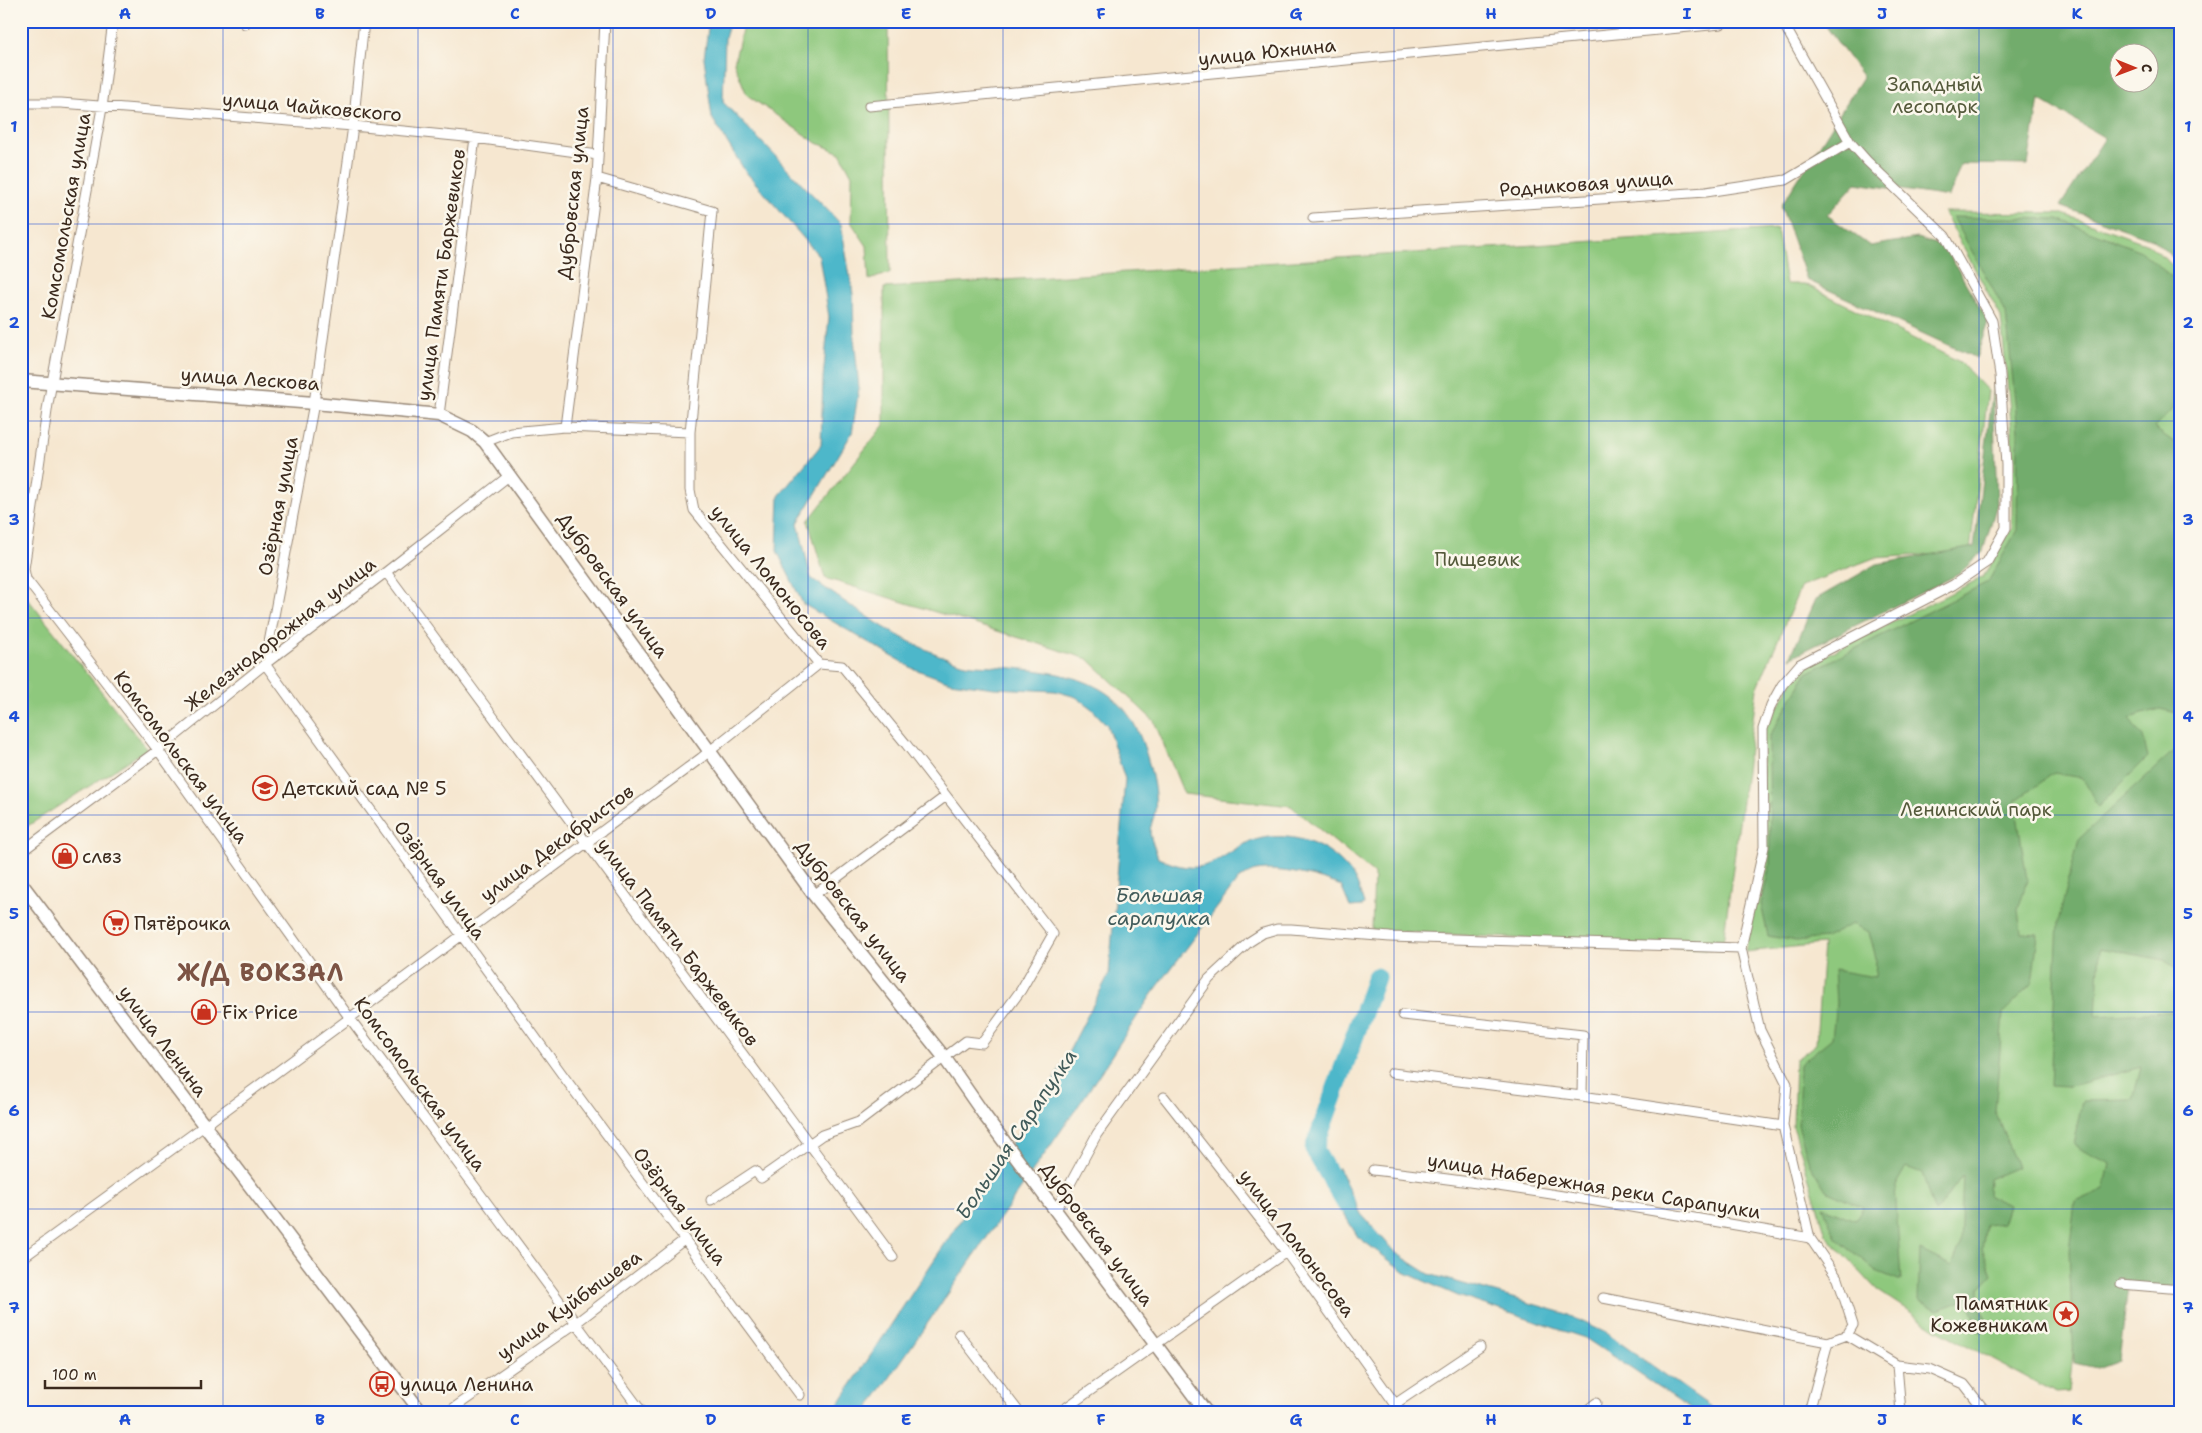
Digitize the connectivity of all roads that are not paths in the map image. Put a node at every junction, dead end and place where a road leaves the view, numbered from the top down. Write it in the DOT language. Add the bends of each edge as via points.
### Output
graph roads {
  1 [pos="113,21"];
  2 [pos="364,21"];
  3 [pos="605,21"];
  4 [pos="1726,21"];
  5 [pos="1782,21"];
  6 [pos="21,103"];
  7 [pos="869,106"];
  8 [pos="102,108"];
  9 [pos="353,126"];
  10 [pos="475,138"];
  11 [pos="1850,142"];
  12 [pos="598,155"];
  13 [pos="596,178"];
  14 [pos="1313,218"];
  15 [pos="21,381"];
  16 [pos="52,383"];
  17 [pos="314,403"];
  18 [pos="439,415"];
  19 [pos="565,427"];
  20 [pos="472,431"];
  21 [pos="690,432"];
  22 [pos="485,442"];
  23 [pos="510,475"];
  24 [pos="386,572"];
  25 [pos="265,664"];
  26 [pos="819,664"];
  27 [pos="158,750"];
  28 [pos="710,751"];
  29 [pos="946,796"];
  30 [pos="585,844"];
  31 [pos="21,852"];
  32 [pos="21,883"];
  33 [pos="814,895"];
  34 [pos="460,935"];
  35 [pos="1741,948"];
  36 [pos="1403,1015"];
  37 [pos="349,1017"];
  38 [pos="944,1056"];
  39 [pos="1392,1073"];
  40 [pos="1582,1096"];
  41 [pos="1164,1097"];
  42 [pos="204,1126"];
  43 [pos="1783,1126"];
  44 [pos="809,1144"];
  45 [pos="1373,1170"];
  46 [pos="711,1200"];
  47 [pos="1056,1210"];
  48 [pos="1810,1238"];
  49 [pos="684,1240"];
  50 [pos="1286,1252"];
  51 [pos="893,1257"];
  52 [pos="21,1258"];
  53 [pos="2122,1284"];
  54 [pos="2181,1289"];
  55 [pos="1604,1298"];
  56 [pos="576,1323"];
  57 [pos="958,1334"];
  58 [pos="1846,1335"];
  59 [pos="1828,1342"];
  60 [pos="1156,1344"];
  61 [pos="1480,1347"];
  62 [pos="1897,1364"];
  63 [pos="800,1394"];
  64 [pos="1596,1403"];
  65 [pos="1395,1404"];
  66 [pos="420,1412"];
  67 [pos="448,1412"];
  68 [pos="642,1412"];
  69 [pos="1019,1412"];
  70 [pos="1060,1412"];
  71 [pos="1206,1412"];
  72 [pos="1401,1412"];
  73 [pos="1585,1412"];
  74 [pos="1809,1412"];
  75 [pos="1901,1412"];
  76 [pos="1986,1412"];
  1 -- 8 [label="street, Комсомольская улица"];
  2 -- 9 [label="street, Озёрная улица"];
  3 -- 12 [label="street, Дубровская улица"];
  4 -- 7 [label="street, улица Юхнина" via="1701,26"];
  5 -- 11 [label="street"];
  6 -- 8 [label="street, улица Чайковского"];
  8 -- 9 [label="street, улица Чайковского"];
  8 -- 16 [label="street, Комсомольская улица"];
  9 -- 10 [label="street, улица Чайковского"];
  9 -- 17 [label="street, Озёрная улица"];
  10 -- 12 [label="street, улица Чайковского"];
  10 -- 18 [label="street, улица Памяти Баржевиков"];
  11 -- 14 [label="street, Родниковая улица" via="1786,180 1706,192"];
  11 -- 35 [label="street" via="1945,236 1992,321 2000,375 2006,528 1986,562 1953,585 1800,664 1782,685 1763,729 1764,847"];
  12 -- 13 [label="street, Дубровская улица"];
  13 -- 19 [label="street, Дубровская улица"];
  13 -- 21 [label="street, улица Ломоносова" via="712,211"];
  15 -- 16 [label="street, улица Лескова"];
  16 -- 17 [label="street, улица Лескова"];
  16 -- 27 [label="street, Комсомольская улица" via="24,569 26,579"];
  17 -- 18 [label="street, улица Лескова"];
  17 -- 25 [label="street, Озёрная улица"];
  18 -- 20 [label="street, улица Лескова"];
  19 -- 21 [label="street"];
  19 -- 22 [label="street" via="511,432"];
  20 -- 22 [label="street, Дубровская улица"];
  21 -- 26 [label="street, улица Ломоносова" via="690,490 694,510"];
  22 -- 23 [label="street, Дубровская улица"];
  23 -- 24 [label="street, Железнодорожная улица"];
  23 -- 28 [label="street, Дубровская улица"];
  24 -- 25 [label="street, Железнодорожная улица"];
  24 -- 30 [label="street, улица Памяти Баржевиков"];
  25 -- 27 [label="street, Железнодорожная улица"];
  25 -- 34 [label="street, Озёрная улица"];
  26 -- 28 [label="street, улица Декабристов"];
  26 -- 29 [label="street, улица Ломоносова" via="842,666"];
  27 -- 31 [label="street, Железнодорожная улица"];
  27 -- 37 [label="street, Комсомольская улица"];
  28 -- 30 [label="street, улица Декабристов"];
  28 -- 33 [label="street, Дубровская улица"];
  29 -- 33 [label="street"];
  29 -- 38 [label="street, улица Ломоносова" via="1053,934 1021,990 982,1043 966,1040"];
  30 -- 34 [label="street, улица Декабристов"];
  30 -- 44 [label="street, улица Памяти Баржевиков"];
  32 -- 42 [label="street, улица Ленина"];
  33 -- 38 [label="street, Дубровская улица"];
  34 -- 37 [label="street, улица Декабристов"];
  34 -- 49 [label="street, Озёрная улица"];
  35 -- 43 [label="street" via="1760,1030 1787,1084"];
  35 -- 47 [label="street" via="1390,937 1291,929 1263,933 1237,952 1195,997 1097,1134"];
  36 -- 40 [label="street" via="1583,1035"];
  37 -- 42 [label="street, улица Декабристов"];
  37 -- 56 [label="street, Комсомольская улица"];
  38 -- 44 [label="street" via="859,1122 822,1135"];
  38 -- 47 [label="street, Дубровская улица"];
  39 -- 40 [label="street"];
  40 -- 43 [label="street"];
  41 -- 50 [label="street, улица Ломоносова"];
  42 -- 52 [label="street, улица Декабристов"];
  42 -- 66 [label="street, улица Ленина"];
  43 -- 48 [label="street"];
  44 -- 46 [label="street" via="761,1178 755,1171"];
  44 -- 51 [label="street, улица Памяти Баржевиков"];
  45 -- 48 [label="street, улица Набережная реки Сарапулки" via="1602,1202"];
  47 -- 60 [label="street, Дубровская улица"];
  48 -- 58 [label="street" via="1838,1279 1853,1325"];
  49 -- 56 [label="street, улица Куйбышева"];
  49 -- 63 [label="street, Озёрная улица"];
  50 -- 60 [label="street"];
  50 -- 65 [label="street, улица Ломоносова"];
  53 -- 54 [label="street"];
  55 -- 59 [label="street"];
  56 -- 67 [label="street, улица Куйбышева"];
  56 -- 68 [label="street, Комсомольская улица"];
  57 -- 69 [label="street"];
  58 -- 59 [label="street"];
  58 -- 62 [label="street"];
  59 -- 74 [label="street"];
  60 -- 70 [label="street"];
  60 -- 71 [label="street, Дубровская улица"];
  61 -- 65 [label="street"];
  62 -- 75 [label="street"];
  62 -- 76 [label="street" via="1930,1369 1964,1384"];
  64 -- 73 [label="street"];
  65 -- 72 [label="street, улица Ломоносова"];
}
